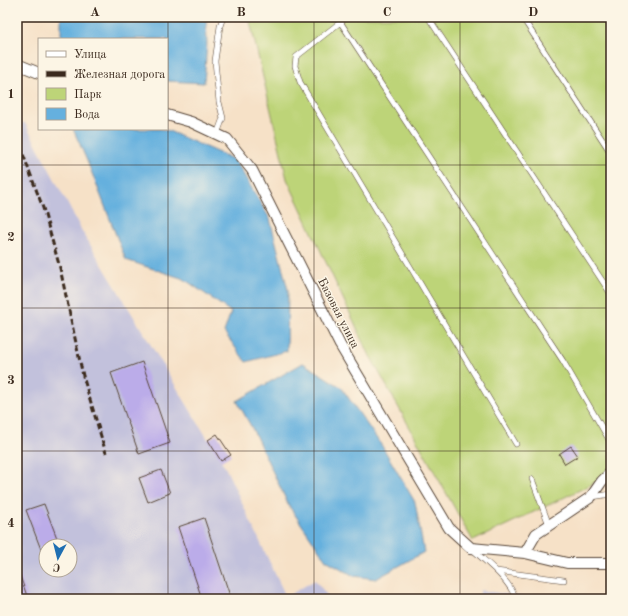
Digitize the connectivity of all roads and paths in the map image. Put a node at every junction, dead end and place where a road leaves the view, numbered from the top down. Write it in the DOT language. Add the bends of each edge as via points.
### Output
graph roads {
  1 [pos="223,17"];
  2 [pos="337,17"];
  3 [pos="347,17"];
  4 [pos="428,17"];
  5 [pos="522,17"];
  6 [pos="341,22"];
  7 [pos="17,64"];
  8 [pos="38,73"];
  9 [pos="168,115"];
  10 [pos="217,134"];
  11 [pos="611,153"];
  12 [pos="611,294"];
  13 [pos="611,443"];
  14 [pos="516,444"];
  15 [pos="611,472"];
  16 [pos="532,479"];
  17 [pos="611,494"];
  18 [pos="591,497"];
  19 [pos="548,525"];
  20 [pos="471,548"];
  21 [pos="524,553"];
  22 [pos="611,563"];
  23 [pos="496,571"];
  24 [pos="564,580"];
  25 [pos="516,599"];
  1 -- 10 [label="lane" via="215,61 223,118"];
  2 -- 6 [label="lane"];
  3 -- 6 [label="lane"];
  4 -- 12 [label="lane"];
  5 -- 11 [label="lane"];
  6 -- 13 [label="lane" via="563,361"];
  6 -- 14 [label="lane" via="296,57 295,66 300,82"];
  7 -- 8 [label="street"];
  9 -- 10 [label="street, Базовая улица"];
  10 -- 20 [label="street, Базовая улица" via="227,138 252,170 340,345 449,528"];
  15 -- 18 [label="street"];
  16 -- 19 [label="lane"];
  17 -- 18 [label="lane"];
  18 -- 19 [label="street"];
  19 -- 21 [label="street" via="536,534"];
  20 -- 21 [label="street"];
  20 -- 23 [label="lane"];
  21 -- 22 [label="street" via="567,563"];
  23 -- 24 [label="lane"];
  23 -- 25 [label="lane"];
}
